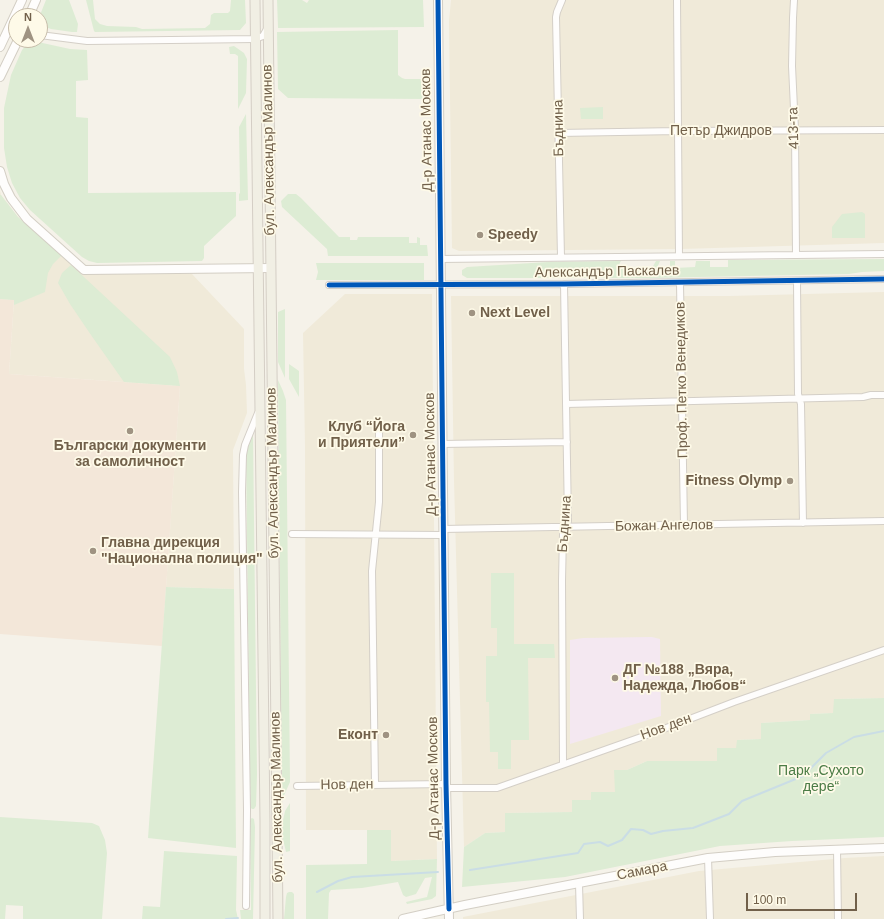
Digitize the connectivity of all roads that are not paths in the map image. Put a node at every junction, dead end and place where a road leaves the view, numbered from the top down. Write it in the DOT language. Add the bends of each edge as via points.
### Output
graph roads {
  1 [pos="22,0"];
  2 [pos="255,0"];
  3 [pos="268,0"];
  4 [pos="438,0"];
  5 [pos="562,0"];
  6 [pos="677,0"];
  7 [pos="794,0"];
  8 [pos="268,28"];
  9 [pos="48,37"];
  10 [pos="255,39"];
  11 [pos="0,47"];
  12 [pos="14,48"];
  13 [pos="4,62"];
  14 [pos="1,74"];
  15 [pos="795,130"];
  16 [pos="884,130"];
  17 [pos="678,131"];
  18 [pos="559,133"];
  19 [pos="0,170"];
  20 [pos="884,254"];
  21 [pos="796,255"];
  22 [pos="679,256"];
  23 [pos="561,257"];
  24 [pos="440,259"];
  25 [pos="257,268"];
  26 [pos="271,268"];
  27 [pos="884,279"];
  28 [pos="797,281"];
  29 [pos="680,283"];
  30 [pos="564,284"];
  31 [pos="329,285"];
  32 [pos="441,285"];
  33 [pos="884,395"];
  34 [pos="800,399"];
  35 [pos="682,401"];
  36 [pos="566,404"];
  37 [pos="260,409"];
  38 [pos="379,432"];
  39 [pos="566,442"];
  40 [pos="442,444"];
  41 [pos="884,521"];
  42 [pos="803,523"];
  43 [pos="684,525"];
  44 [pos="566,528"];
  45 [pos="444,532"];
  46 [pos="292,534"];
  47 [pos="376,535"];
  48 [pos="884,650"];
  49 [pos="563,764"];
  50 [pos="375,784"];
  51 [pos="297,786"];
  52 [pos="446,786"];
  53 [pos="884,848"];
  54 [pos="837,849"];
  55 [pos="708,858"];
  56 [pos="579,884"];
  57 [pos="246,906"];
  58 [pos="449,909"];
  59 [pos="264,919"];
  60 [pos="278,919"];
  61 [pos="403,919"];
  62 [pos="450,919"];
  63 [pos="580,919"];
  64 [pos="710,919"];
  65 [pos="838,919"];
  1 -- 11 [label="street"];
  2 -- 10 [label="main road, бул. Александър Малинов"];
  3 -- 8 [label="main road, бул. Александър Малинов"];
  4 -- 24 [label="street, Д-р Атанас Москов"];
  5 -- 18 [label="street, Бъднина" via="556,12"];
  6 -- 17 [label="street"];
  7 -- 15 [label="street, 413-та" via="792,66"];
  8 -- 10 [label="street" via="263,36"];
  8 -- 26 [label="main road, бул. Александър Малинов"];
  9 -- 10 [label="street" via="87,41"];
  10 -- 25 [label="main road, бул. Александър Малинов"];
  12 -- 13 [label="street"];
  13 -- 14 [label="street"];
  15 -- 16 [label="street, Петър Джидров"];
  15 -- 17 [label="street, Петър Джидров"];
  15 -- 21 [label="street, 413-та"];
  17 -- 18 [label="street, Петър Джидров"];
  17 -- 22 [label="street"];
  18 -- 23 [label="street, Бъднина"];
  19 -- 25 [label="street" via="11,198 27,219 84,270"];
  20 -- 21 [label="street, Александър Паскалев"];
  21 -- 22 [label="street, Александър Паскалев"];
  22 -- 23 [label="street, Александър Паскалев"];
  23 -- 24 [label="street, Александър Паскалев"];
  24 -- 32 [label="street, Д-р Атанас Москов"];
  25 -- 26 [label="street"];
  25 -- 37 [label="main road, бул. Александър Малинов"];
  26 -- 60 [label="main road, бул. Александър Малинов"];
  27 -- 28 [label="street, Александър Паскалев"];
  28 -- 29 [label="street, Александър Паскалев"];
  28 -- 34 [label="street"];
  29 -- 30 [label="street, Александър Паскалев"];
  29 -- 35 [label="street, Проф. Петко Венедиков"];
  30 -- 32 [label="street, Александър Паскалев"];
  30 -- 36 [label="street, Бъднина"];
  31 -- 32 [label="street, Александър Паскалев"];
  32 -- 40 [label="street, Д-р Атанас Москов"];
  33 -- 34 [label="street"];
  34 -- 35 [label="street"];
  34 -- 42 [label="street"];
  35 -- 36 [label="street"];
  35 -- 43 [label="street, Проф. Петко Венедиков"];
  36 -- 39 [label="street, Бъднина"];
  37 -- 57 [label="street" via="243,455"];
  37 -- 59 [label="main road, бул. Александър Малинов"];
  38 -- 47 [label="street" via="379,502"];
  39 -- 40 [label="street"];
  39 -- 44 [label="street, Бъднина"];
  40 -- 45 [label="street, Д-р Атанас Москов"];
  41 -- 42 [label="street, Божан Ангелов"];
  42 -- 43 [label="street, Божан Ангелов"];
  43 -- 44 [label="street, Божан Ангелов"];
  44 -- 45 [label="street, Божан Ангелов"];
  44 -- 49 [label="street, Бъднина" via="563,534 562,580"];
  45 -- 47 [label="street, Божан Ангелов"];
  45 -- 52 [label="street, Д-р Атанас Москов"];
  46 -- 47 [label="street, Божан Ангелов"];
  47 -- 50 [label="street" via="372,571"];
  48 -- 49 [label="street, Нов ден"];
  49 -- 52 [label="street, Нов ден" via="497,788"];
  50 -- 51 [label="street, Нов ден"];
  50 -- 52 [label="street, Нов ден"];
  52 -- 58 [label="street, Д-р Атанас Москов"];
  53 -- 54 [label="street, Самара"];
  54 -- 55 [label="street, Самара"];
  54 -- 65 [label="street"];
  55 -- 56 [label="street, Самара"];
  55 -- 64 [label="street"];
  56 -- 58 [label="street, Самара"];
  56 -- 63 [label="street"];
  58 -- 61 [label="street, Самара"];
  58 -- 62 [label="street, Д-р Атанас Москов"];
}
